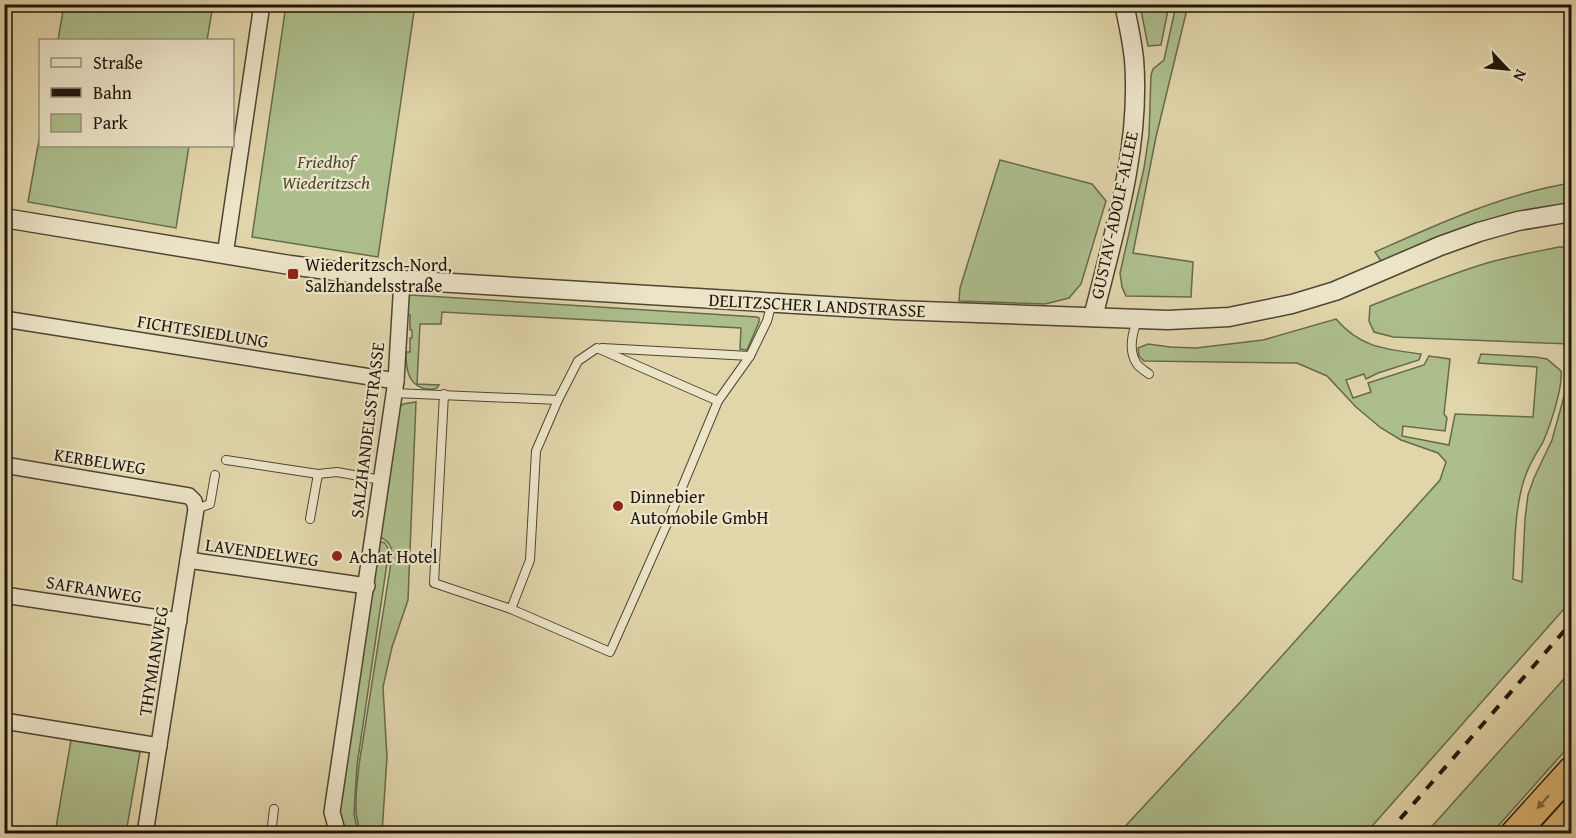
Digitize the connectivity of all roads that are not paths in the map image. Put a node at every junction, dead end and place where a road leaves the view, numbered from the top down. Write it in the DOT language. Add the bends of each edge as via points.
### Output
graph roads {
  1 [pos="262,4"];
  2 [pos="1124,4"];
  3 [pos="1572,212"];
  4 [pos="4,218"];
  5 [pos="225,255"];
  6 [pos="402,280"];
  7 [pos="772,303"];
  8 [pos="1093,317"];
  9 [pos="4,319"];
  10 [pos="1138,319"];
  11 [pos="597,348"];
  12 [pos="750,356"];
  13 [pos="1149,374"];
  14 [pos="395,387"];
  15 [pos="444,394"];
  16 [pos="558,400"];
  17 [pos="718,401"];
  18 [pos="226,460"];
  19 [pos="4,465"];
  20 [pos="318,474"];
  21 [pos="215,475"];
  22 [pos="381,480"];
  23 [pos="193,502"];
  24 [pos="310,519"];
  25 [pos="188,560"];
  26 [pos="367,586"];
  27 [pos="4,595"];
  28 [pos="512,609"];
  29 [pos="178,621"];
  30 [pos="4,721"];
  31 [pos="159,746"];
  32 [pos="1572,770"];
  33 [pos="274,809"];
  34 [pos="1572,813"];
  35 [pos="146,834"];
  36 [pos="271,834"];
  37 [pos="338,834"];
  38 [pos="1514,834"];
  39 [pos="1553,834"];
  1 -- 5 [label="street"];
  2 -- 8 [label="street, GUSTAV-ADOLF-ALLEE" via="1134,71 1131,150"];
  3 -- 10 [label="street, DELITZSCHER LANDSTRASSE" via="1479,232 1335,291 1292,304 1229,317"];
  4 -- 5 [label="street, DELITZSCHER LANDSTRASSE"];
  5 -- 6 [label="street, DELITZSCHER LANDSTRASSE"];
  6 -- 7 [label="street, DELITZSCHER LANDSTRASSE"];
  6 -- 14 [label="street, SALZHANDELSSTRASSE"];
  7 -- 8 [label="street, DELITZSCHER LANDSTRASSE"];
  7 -- 12 [label="lane"];
  8 -- 10 [label="street, DELITZSCHER LANDSTRASSE"];
  9 -- 14 [label="street, FICHTESIEDLUNG"];
  10 -- 13 [label="lane" via="1132,333 1132,350 1137,364"];
  11 -- 12 [label="lane"];
  11 -- 16 [label="lane" via="578,361"];
  11 -- 17 [label="lane"];
  12 -- 17 [label="lane"];
  14 -- 15 [label="lane"];
  14 -- 22 [label="street, SALZHANDELSSTRASSE"];
  15 -- 16 [label="lane"];
  15 -- 28 [label="lane" via="434,583"];
  16 -- 28 [label="lane" via="536,451 530,560"];
  17 -- 28 [label="lane" via="610,652"];
  18 -- 20 [label="lane"];
  19 -- 23 [label="street, KERBELWEG"];
  20 -- 22 [label="lane" via="337,472"];
  20 -- 24 [label="lane"];
  21 -- 23 [label="lane" via="210,504"];
  22 -- 26 [label="street, SALZHANDELSSTRASSE"];
  23 -- 25 [label="street, THYMIANWEG"];
  25 -- 26 [label="street, LAVENDELWEG"];
  25 -- 29 [label="street, THYMIANWEG"];
  26 -- 37 [label="street, SALZHANDELSSTRASSE" via="332,812"];
  27 -- 29 [label="street, SAFRANWEG"];
  29 -- 31 [label="street, THYMIANWEG"];
  30 -- 31 [label="street"];
  31 -- 35 [label="street, THYMIANWEG"];
  32 -- 38 [label="highway, one-way"];
  33 -- 36 [label="lane"];
  34 -- 39 [label="highway"];
}
